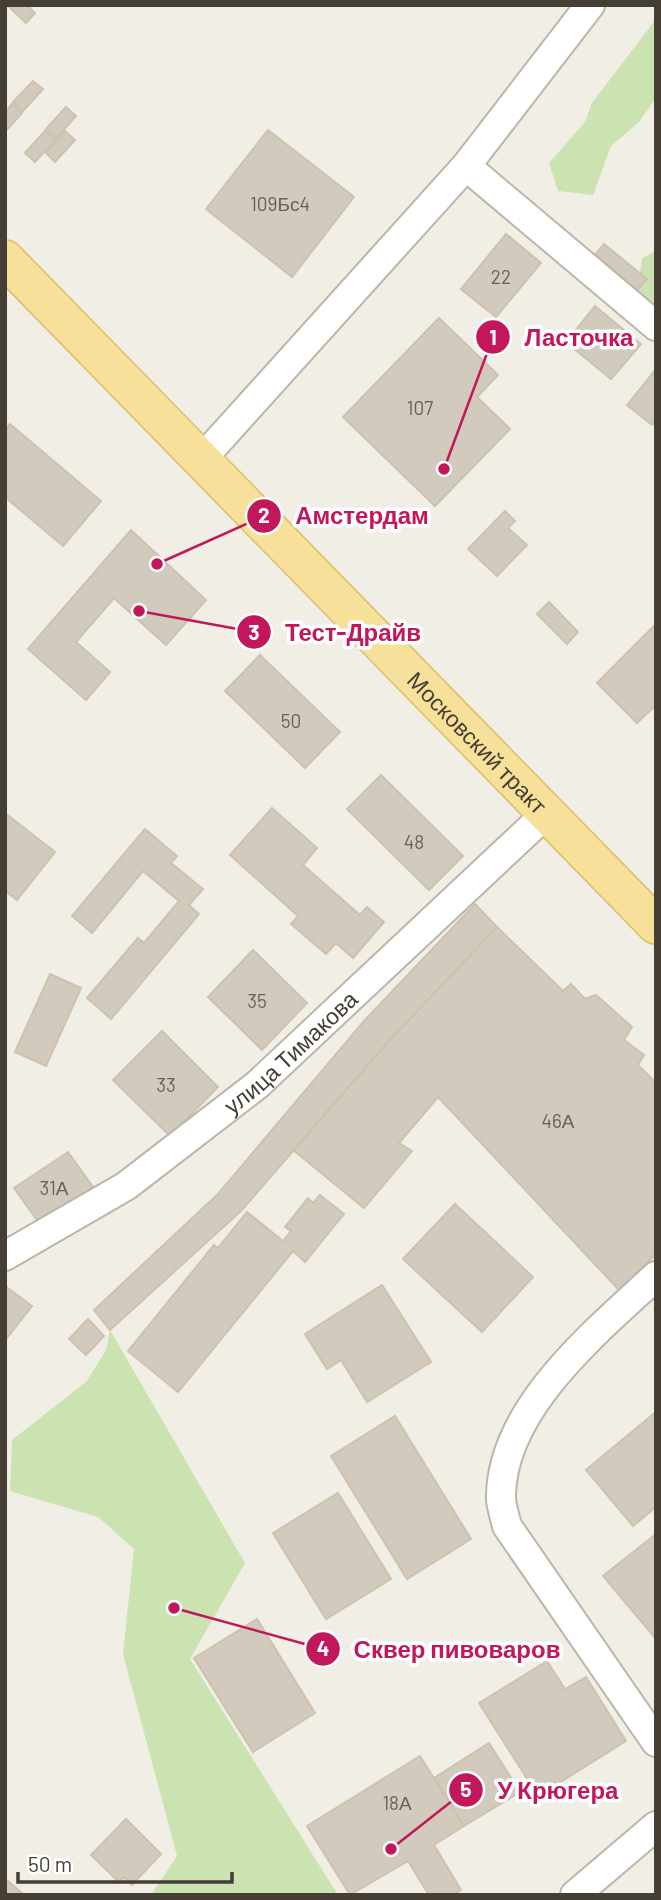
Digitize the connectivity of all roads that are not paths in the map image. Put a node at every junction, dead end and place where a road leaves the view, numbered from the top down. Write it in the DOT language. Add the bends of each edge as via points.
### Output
graph roads {
  1 [pos="590,5"];
  2 [pos="466,166"];
  3 [pos="5,260"];
  4 [pos="656,326"];
  5 [pos="200,461"];
  6 [pos="546,814"];
  7 [pos="656,925"];
  8 [pos="5,1256"];
  9 [pos="656,1276"];
  10 [pos="656,1742"];
  11 [pos="656,1826"];
  12 [pos="575,1895"];
  1 -- 2 [label="street"];
  2 -- 4 [label="street"];
  2 -- 5 [label="street"];
  3 -- 5 [label="main road, Московский тракт"];
  5 -- 6 [label="main road, Московский тракт"];
  6 -- 7 [label="main road, Московский тракт"];
  6 -- 8 [label="street, улица Тимакова" via="257,1085 126,1186"];
  9 -- 10 [label="street" via="551,1378 524,1419 505,1466 501,1500 507,1526"];
  11 -- 12 [label="street"];
}
